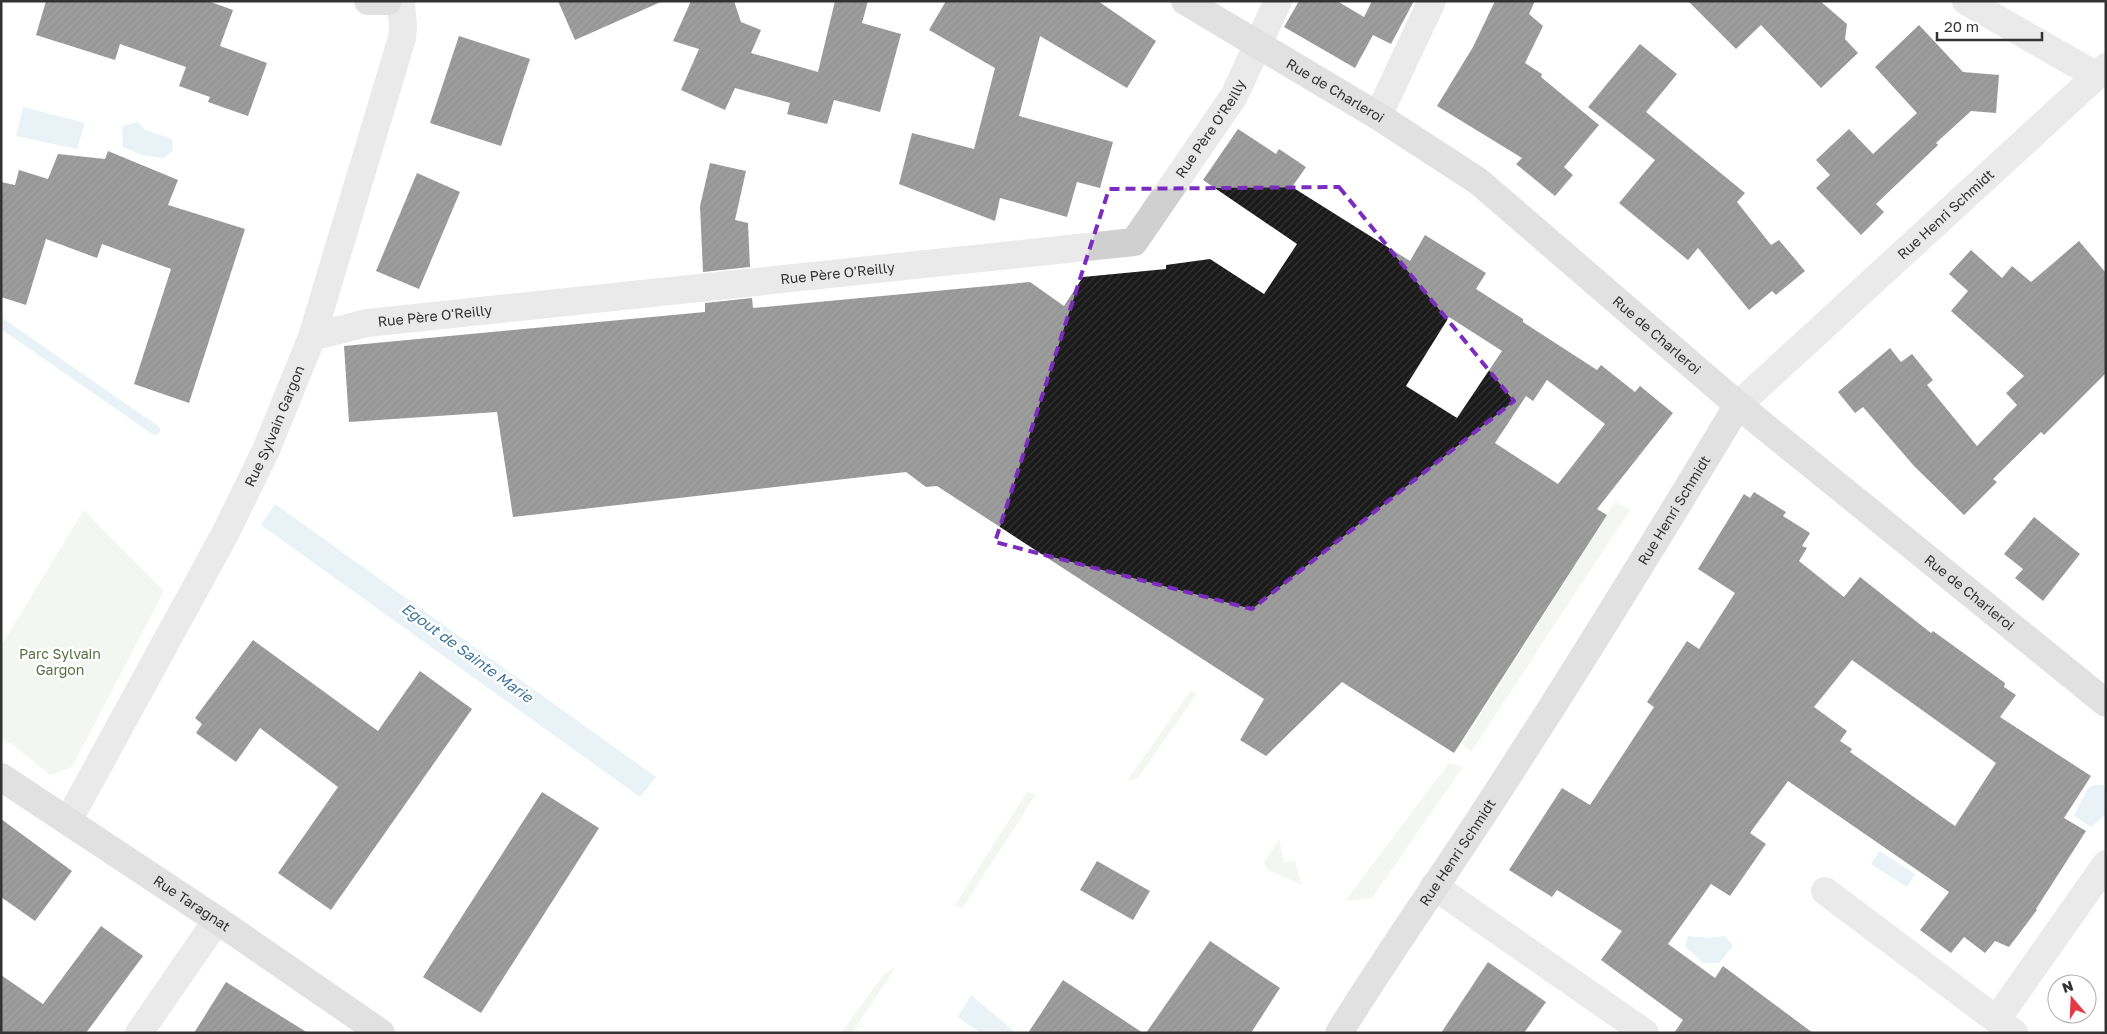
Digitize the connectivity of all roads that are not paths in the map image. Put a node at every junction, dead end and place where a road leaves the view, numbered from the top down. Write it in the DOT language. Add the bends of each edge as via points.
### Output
graph roads {
  1 [pos="368,1"];
  2 [pos="388,1"];
  3 [pos="401,1"];
  4 [pos="1185,1"];
  5 [pos="1278,1"];
  6 [pos="1432,1"];
  7 [pos="1966,1"];
  8 [pos="1258,45"];
  9 [pos="2102,72"];
  10 [pos="1378,116"];
  11 [pos="312,337"];
  12 [pos="1738,405"];
  13 [pos="2106,703"];
  14 [pos="1,777"];
  15 [pos="68,821"];
  16 [pos="2106,864"];
  17 [pos="1434,886"];
  18 [pos="1826,891"];
  19 [pos="217,920"];
  20 [pos="2005,1026"];
  21 [pos="139,1033"];
  22 [pos="382,1033"];
  23 [pos="1339,1033"];
  24 [pos="1645,1033"];
  1 -- 2 [label="street"];
  3 -- 11 [label="street, Rue Sylvain Gargon" via="402,38"];
  4 -- 8 [label="street, Rue de Charleroi"];
  5 -- 8 [label="street, Rue Père O'Reilly"];
  6 -- 10 [label="street"];
  7 -- 9 [label="street"];
  8 -- 10 [label="street, Rue de Charleroi"];
  8 -- 11 [label="street, Rue Père O'Reilly" via="1234,96 1134,242 367,323"];
  9 -- 12 [label="street, Rue Henri Schmidt"];
  10 -- 12 [label="street, Rue de Charleroi" via="1478,181"];
  11 -- 15 [label="street, Rue Sylvain Gargon" via="266,450 232,519"];
  12 -- 13 [label="street, Rue de Charleroi"];
  12 -- 17 [label="street, Rue Henri Schmidt" via="1622,596"];
  14 -- 15 [label="street, Rue Taragnat"];
  15 -- 19 [label="street, Rue Taragnat"];
  16 -- 20 [label="street"];
  17 -- 23 [label="street, Rue Henri Schmidt"];
  17 -- 24 [label="street"];
  18 -- 20 [label="street"];
  19 -- 21 [label="street"];
  19 -- 22 [label="street, Rue Taragnat"];
}
